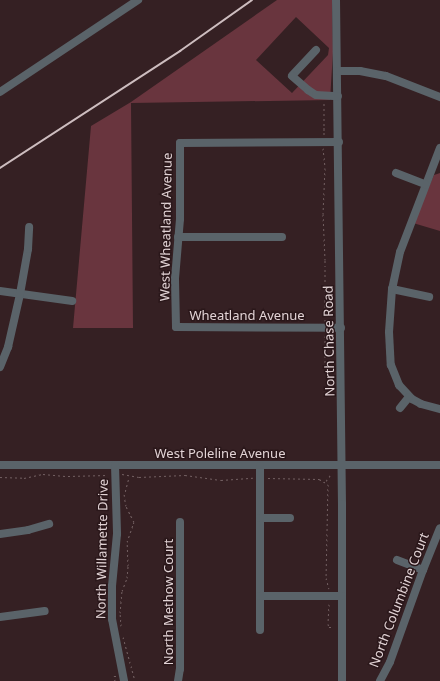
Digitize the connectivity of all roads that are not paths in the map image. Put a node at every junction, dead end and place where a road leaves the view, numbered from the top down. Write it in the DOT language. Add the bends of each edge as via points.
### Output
graph roads {
  1 [pos="138,0"];
  2 [pos="336,0"];
  3 [pos="316,50"];
  4 [pos="337,71"];
  5 [pos="0,92"];
  6 [pos="338,96"];
  7 [pos="440,97"];
  8 [pos="338,142"];
  9 [pos="440,148"];
  10 [pos="437,166"];
  11 [pos="396,173"];
  12 [pos="425,184"];
  13 [pos="28,227"];
  14 [pos="178,237"];
  15 [pos="282,237"];
  16 [pos="392,289"];
  17 [pos="0,291"];
  18 [pos="20,294"];
  19 [pos="428,298"];
  20 [pos="72,301"];
  21 [pos="176,327"];
  22 [pos="341,328"];
  23 [pos="0,367"];
  24 [pos="409,397"];
  25 [pos="400,408"];
  26 [pos="440,409"];
  27 [pos="0,465"];
  28 [pos="115,465"];
  29 [pos="341,465"];
  30 [pos="440,465"];
  31 [pos="260,466"];
  32 [pos="260,518"];
  33 [pos="290,518"];
  34 [pos="180,522"];
  35 [pos="49,524"];
  36 [pos="440,528"];
  37 [pos="0,534"];
  38 [pos="397,560"];
  39 [pos="423,570"];
  40 [pos="260,596"];
  41 [pos="342,596"];
  42 [pos="45,611"];
  43 [pos="0,617"];
  44 [pos="260,630"];
  45 [pos="124,681"];
  46 [pos="178,681"];
  47 [pos="342,681"];
  48 [pos="380,681"];
  1 -- 5 [label="street"];
  2 -- 4 [label="street, North Chase Road"];
  3 -- 6 [label="street" via="292,76 312,93"];
  4 -- 6 [label="street, North Chase Road"];
  4 -- 7 [label="street" via="360,71 386,76"];
  6 -- 8 [label="street, North Chase Road"];
  8 -- 14 [label="street, West Wheatland Avenue" via="180,143"];
  8 -- 22 [label="street, North Chase Road"];
  9 -- 10 [label="street"];
  10 -- 12 [label="street"];
  11 -- 12 [label="street"];
  12 -- 16 [label="street" via="400,252"];
  13 -- 18 [label="street" via="29,245"];
  14 -- 15 [label="street"];
  14 -- 21 [label="street, West Wheatland Avenue" via="175,279"];
  16 -- 19 [label="street"];
  16 -- 24 [label="street" via="389,332 391,365 397,381"];
  17 -- 18 [label="street"];
  18 -- 20 [label="street"];
  18 -- 23 [label="street" via="8,347"];
  21 -- 22 [label="street, Wheatland Avenue"];
  22 -- 29 [label="street, North Chase Road"];
  24 -- 25 [label="street"];
  24 -- 26 [label="street" via="421,404"];
  27 -- 28 [label="street, West Poleline Avenue"];
  28 -- 31 [label="street, West Poleline Avenue"];
  28 -- 45 [label="street, North Willamette Drive" via="117,534 112,619"];
  29 -- 30 [label="street, West Poleline Avenue"];
  29 -- 31 [label="street, West Poleline Avenue"];
  29 -- 41 [label="street, North Chase Road"];
  31 -- 32 [label="street"];
  32 -- 33 [label="street"];
  32 -- 40 [label="street"];
  34 -- 46 [label="street, North Methow Court"];
  35 -- 37 [label="street"];
  36 -- 39 [label="street, North Columbine Court"];
  38 -- 39 [label="street"];
  39 -- 48 [label="street, North Columbine Court" via="390,662"];
  40 -- 41 [label="street"];
  40 -- 44 [label="street"];
  41 -- 47 [label="street, North Chase Road"];
  42 -- 43 [label="street"];
}
